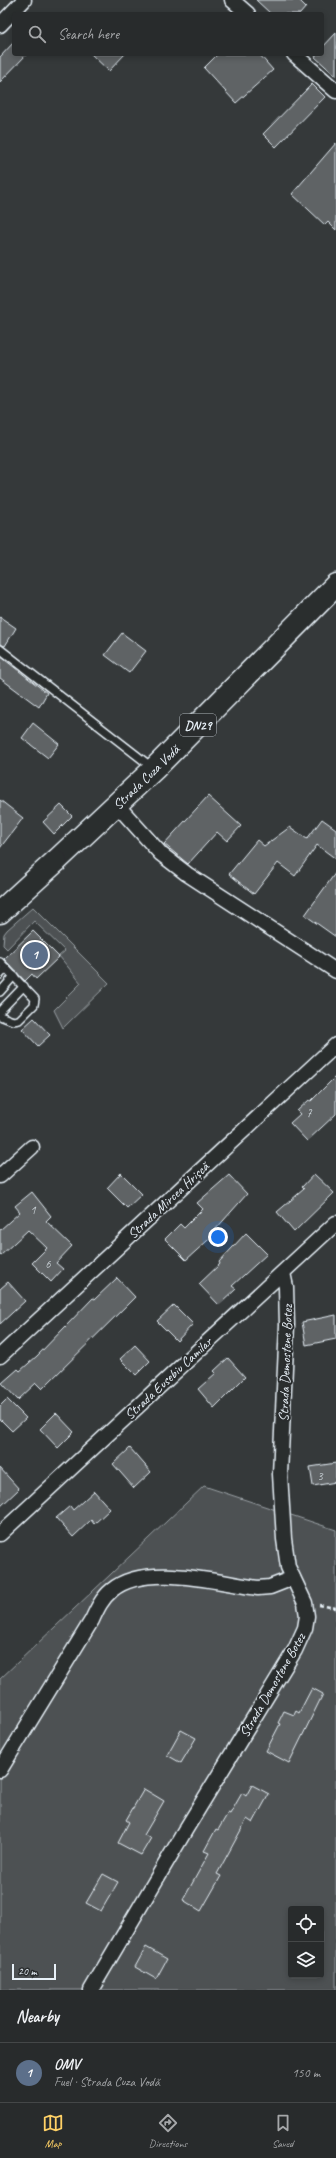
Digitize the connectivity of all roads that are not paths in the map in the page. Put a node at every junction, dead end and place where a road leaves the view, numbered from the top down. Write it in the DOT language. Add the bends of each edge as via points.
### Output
graph roads {
  1 [pos="24,0"];
  2 [pos="232,0"];
  3 [pos="12,12"];
  4 [pos="12,12"];
  5 [pos="246,12"];
  6 [pos="0,25"];
  7 [pos="296,56"];
  8 [pos="336,91"];
  9 [pos="336,585"];
  10 [pos="0,649"];
  11 [pos="154,769"];
  12 [pos="117,806"];
  13 [pos="0,912"];
  14 [pos="0,962"];
  15 [pos="6,968"];
  16 [pos="336,971"];
  17 [pos="0,975"];
  18 [pos="14,976"];
  19 [pos="24,986"];
  20 [pos="0,992"];
  21 [pos="0,1011"];
  22 [pos="0,1016"];
  23 [pos="336,1045"];
  24 [pos="32,1147"];
  25 [pos="0,1176"];
  26 [pos="336,1223"];
  27 [pos="282,1273"];
  28 [pos="0,1356"];
  29 [pos="0,1534"];
  30 [pos="293,1578"];
  31 [pos="0,1770"];
  32 [pos="92,1990"];
  1 -- 3 [label="street"];
  2 -- 5 [label="street"];
  4 -- 6 [label="street"];
  7 -- 8 [label="street"];
  9 -- 11 [label="main road, Strada Cuza Vodă / DN29"];
  10 -- 11 [label="lane"];
  11 -- 12 [label="main road, Strada Cuza Vodă / DN29"];
  12 -- 13 [label="main road, Strada Cuza Vodă / DN29"];
  12 -- 16 [label="street" via="161,854 187,874"];
  14 -- 15 [label="lane"];
  15 -- 17 [label="lane"];
  15 -- 18 [label="lane"];
  18 -- 19 [label="lane"];
  18 -- 20 [label="lane"];
  19 -- 21 [label="lane"];
  19 -- 22 [label="lane" via="33,996 34,1005 19,1020 13,1021"];
  23 -- 28 [label="street, Strada Mircea Hrișcă"];
  24 -- 25 [label="street"];
  26 -- 27 [label="street, Strada Eusebiu Camilar"];
  27 -- 29 [label="street, Strada Eusebiu Camilar"];
  27 -- 30 [label="street, Strada Demostene Botez" via="286,1287 287,1325 280,1474 284,1539 288,1567"];
  30 -- 31 [label="street" via="270,1587 258,1588 175,1575 152,1576 113,1589 99,1605"];
  30 -- 32 [label="street, Strada Demostene Botez" via="305,1603 307,1616 305,1628 295,1650"];
}
